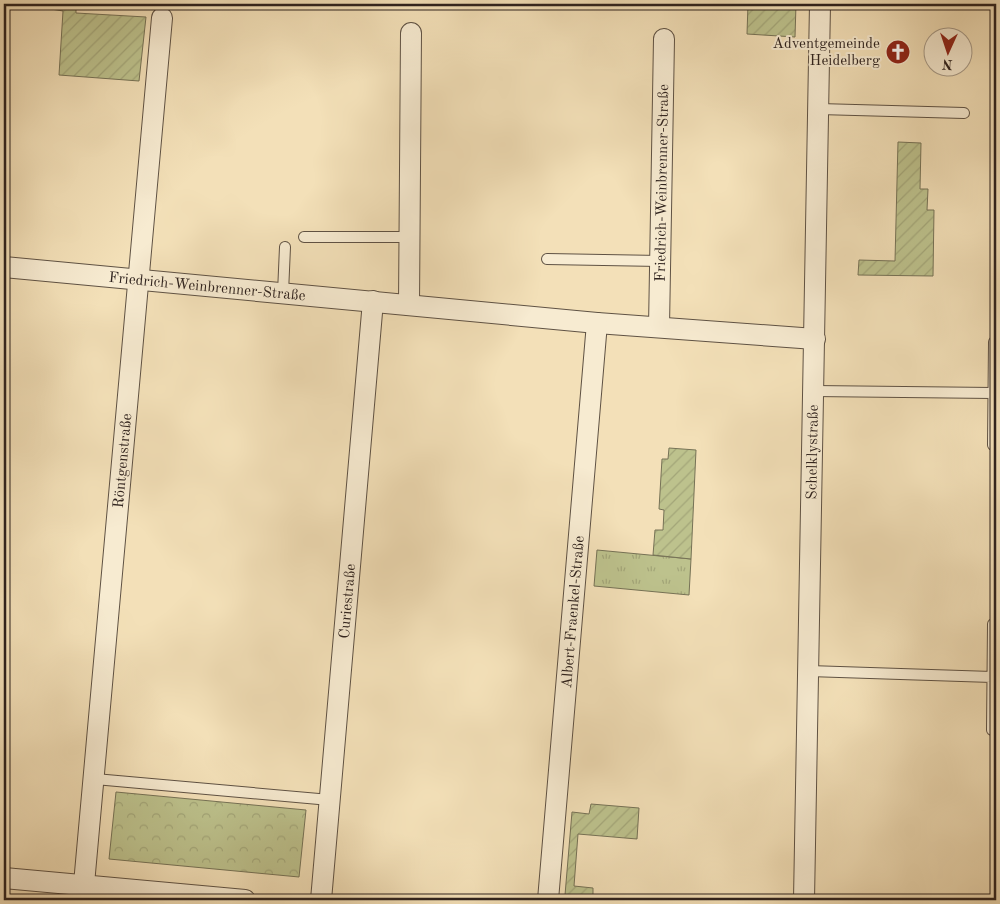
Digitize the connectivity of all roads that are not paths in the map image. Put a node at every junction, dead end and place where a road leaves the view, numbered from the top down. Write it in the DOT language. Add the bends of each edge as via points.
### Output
graph roads {
  1 [pos="820,4"];
  2 [pos="162,18"];
  3 [pos="411,33"];
  4 [pos="664,39"];
  5 [pos="819,109"];
  6 [pos="964,113"];
  7 [pos="410,236"];
  8 [pos="304,237"];
  9 [pos="285,246"];
  10 [pos="547,259"];
  11 [pos="660,261"];
  12 [pos="4,267"];
  13 [pos="139,278"];
  14 [pos="283,293"];
  15 [pos="373,301"];
  16 [pos="409,304"];
  17 [pos="597,323"];
  18 [pos="659,327"];
  19 [pos="815,340"];
  20 [pos="994,342"];
  21 [pos="814,390"];
  22 [pos="993,393"];
  23 [pos="993,445"];
  24 [pos="993,624"];
  25 [pos="809,671"];
  26 [pos="992,677"];
  27 [pos="992,730"];
  28 [pos="95,779"];
  29 [pos="330,800"];
  30 [pos="4,878"];
  31 [pos="80,892"];
  32 [pos="245,900"];
  33 [pos="321,900"];
  34 [pos="548,900"];
  35 [pos="804,900"];
  1 -- 5 [label="street, Schelklystraße"];
  2 -- 13 [label="street, Röntgenstraße"];
  3 -- 7 [label="street"];
  4 -- 11 [label="street, Friedrich-Weinbrenner-Straße"];
  5 -- 6 [label="lane"];
  5 -- 19 [label="street, Schelklystraße"];
  7 -- 8 [label="lane"];
  7 -- 16 [label="street"];
  9 -- 14 [label="lane"];
  10 -- 11 [label="lane"];
  11 -- 18 [label="street, Friedrich-Weinbrenner-Straße"];
  12 -- 13 [label="street, Friedrich-Weinbrenner-Straße"];
  13 -- 14 [label="street, Friedrich-Weinbrenner-Straße"];
  13 -- 28 [label="street, Röntgenstraße"];
  14 -- 15 [label="street, Friedrich-Weinbrenner-Straße"];
  15 -- 16 [label="street, Friedrich-Weinbrenner-Straße"];
  15 -- 29 [label="street, Curiestraße"];
  16 -- 17 [label="street, Friedrich-Weinbrenner-Straße"];
  17 -- 18 [label="street, Friedrich-Weinbrenner-Straße"];
  17 -- 34 [label="street, Albert-Fraenkel-Straße"];
  18 -- 19 [label="street, Friedrich-Weinbrenner-Straße"];
  19 -- 21 [label="street, Schelklystraße"];
  20 -- 22 [label="lane"];
  21 -- 22 [label="lane"];
  21 -- 25 [label="street, Schelklystraße"];
  22 -- 23 [label="lane"];
  24 -- 26 [label="lane"];
  25 -- 26 [label="lane"];
  25 -- 35 [label="street, Schelklystraße"];
  26 -- 27 [label="lane"];
  28 -- 29 [label="lane"];
  28 -- 31 [label="street, Röntgenstraße"];
  29 -- 33 [label="street, Curiestraße"];
  30 -- 31 [label="street"];
  31 -- 32 [label="street"];
}
